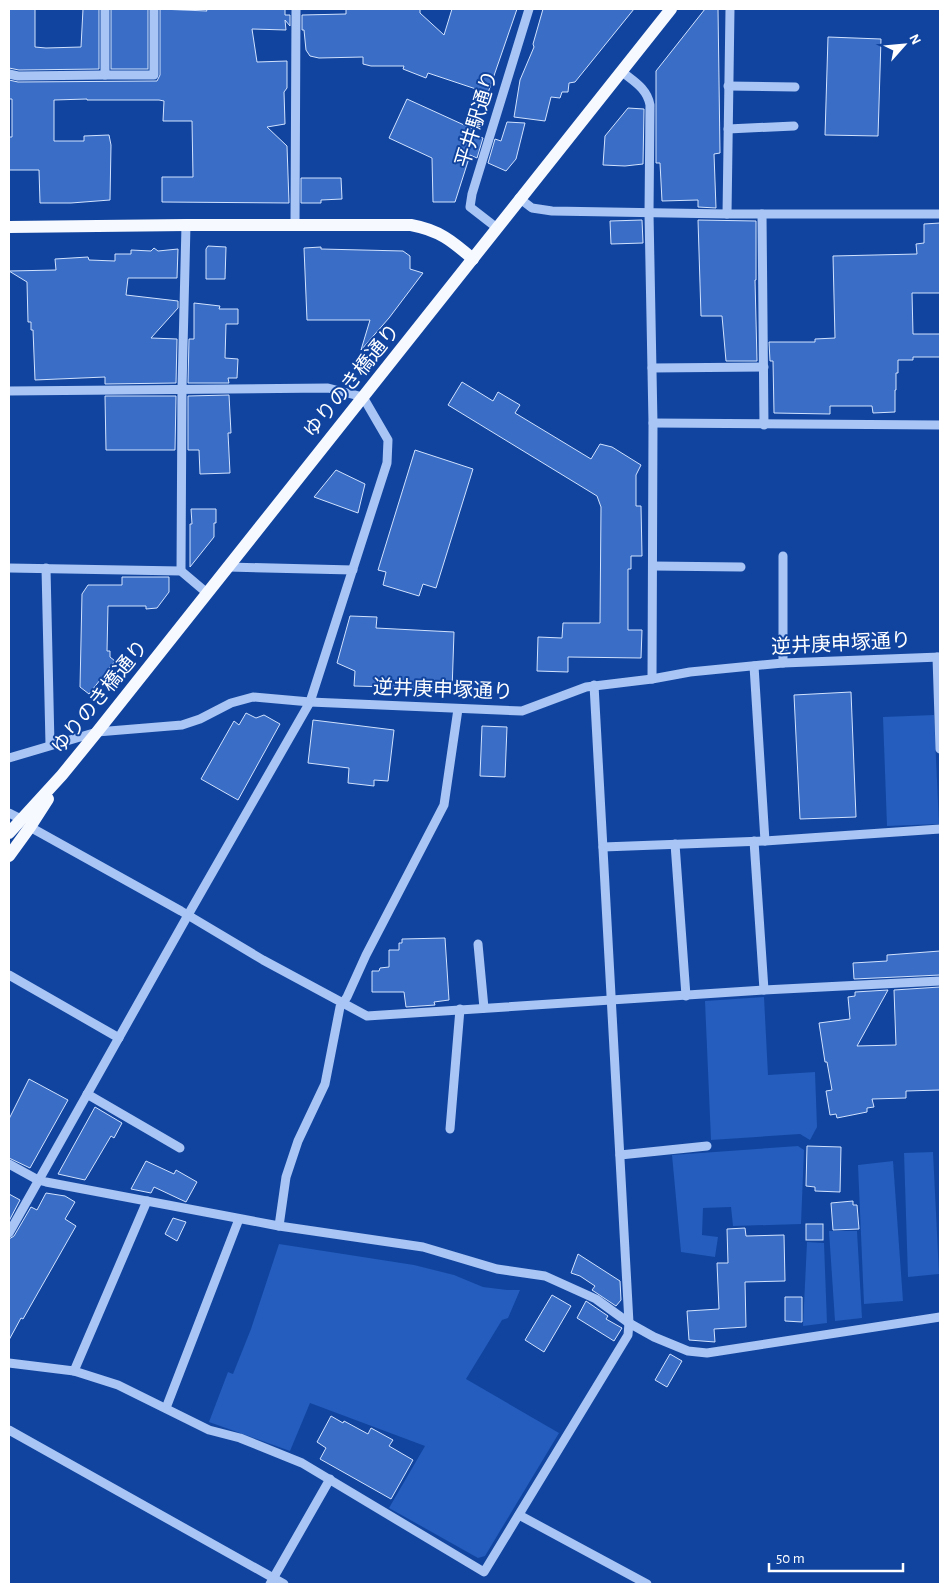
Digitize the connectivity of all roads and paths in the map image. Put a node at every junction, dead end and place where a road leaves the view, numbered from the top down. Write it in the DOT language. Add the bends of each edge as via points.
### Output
graph roads {
  1 [pos="105,9"];
  2 [pos="154,9"];
  3 [pos="296,9"];
  4 [pos="529,9"];
  5 [pos="671,9"];
  6 [pos="730,9"];
  7 [pos="621,71"];
  8 [pos="9,74"];
  9 [pos="105,75"];
  10 [pos="728,86"];
  11 [pos="795,87"];
  12 [pos="794,126"];
  13 [pos="728,129"];
  14 [pos="519,198"];
  15 [pos="649,212"];
  16 [pos="727,214"];
  17 [pos="762,214"];
  18 [pos="940,214"];
  19 [pos="186,225"];
  20 [pos="295,225"];
  21 [pos="9,227"];
  22 [pos="497,228"];
  23 [pos="473,259"];
  24 [pos="764,367"];
  25 [pos="652,368"];
  26 [pos="182,389"];
  27 [pos="9,391"];
  28 [pos="362,397"];
  29 [pos="653,423"];
  30 [pos="764,425"];
  31 [pos="940,425"];
  32 [pos="783,556"];
  33 [pos="228,566"];
  34 [pos="653,566"];
  35 [pos="741,567"];
  36 [pos="9,568"];
  37 [pos="46,568"];
  38 [pos="181,570"];
  39 [pos="353,570"];
  40 [pos="207,593"];
  41 [pos="938,657"];
  42 [pos="784,664"];
  43 [pos="754,666"];
  44 [pos="652,679"];
  45 [pos="594,686"];
  46 [pos="310,702"];
  47 [pos="458,709"];
  48 [pos="97,732"];
  49 [pos="50,745"];
  50 [pos="940,748"];
  51 [pos="9,758"];
  52 [pos="9,813"];
  53 [pos="26,823"];
  54 [pos="940,829"];
  55 [pos="9,833"];
  56 [pos="754,841"];
  57 [pos="765,841"];
  58 [pos="675,844"];
  59 [pos="603,847"];
  60 [pos="9,856"];
  61 [pos="188,915"];
  62 [pos="478,944"];
  63 [pos="9,975"];
  64 [pos="940,981"];
  65 [pos="764,990"];
  66 [pos="686,996"];
  67 [pos="612,1000"];
  68 [pos="343,1003"];
  69 [pos="484,1008"];
  70 [pos="460,1009"];
  71 [pos="119,1038"];
  72 [pos="87,1094"];
  73 [pos="450,1129"];
  74 [pos="707,1146"];
  75 [pos="180,1148"];
  76 [pos="620,1155"];
  77 [pos="9,1164"];
  78 [pos="38,1180"];
  79 [pos="146,1201"];
  80 [pos="239,1218"];
  81 [pos="279,1226"];
  82 [pos="9,1233"];
  83 [pos="940,1317"];
  84 [pos="629,1323"];
  85 [pos="9,1362"];
  86 [pos="74,1372"];
  87 [pos="166,1408"];
  88 [pos="9,1430"];
  89 [pos="330,1479"];
  90 [pos="519,1515"];
  91 [pos="272,1581"];
  92 [pos="284,1584"];
  93 [pos="647,1584"];
  1 -- 9 [label="street"];
  2 -- 9 [label="street" via="154,75"];
  3 -- 20 [label="street"];
  4 -- 22 [label="street, 平井駅通り" via="470,207"];
  5 -- 7 [label="main road, ゆりのき橋通り"];
  6 -- 10 [label="street"];
  7 -- 14 [label="main road, ゆりのき橋通り"];
  7 -- 15 [label="street" via="649,96"];
  8 -- 9 [label="street"];
  10 -- 11 [label="street"];
  10 -- 13 [label="street"];
  12 -- 13 [label="street"];
  13 -- 16 [label="street"];
  14 -- 15 [label="street" via="532,208 552,211"];
  14 -- 22 [label="main road, ゆりのき橋通り"];
  15 -- 16 [label="street"];
  15 -- 25 [label="street"];
  16 -- 17 [label="street"];
  17 -- 18 [label="street"];
  17 -- 24 [label="street"];
  19 -- 20 [label="main road"];
  19 -- 21 [label="main road"];
  19 -- 26 [label="street"];
  20 -- 23 [label="main road" via="423,228 448,238"];
  22 -- 23 [label="main road, ゆりのき橋通り"];
  23 -- 28 [label="main road, ゆりのき橋通り"];
  24 -- 25 [label="street"];
  24 -- 30 [label="street"];
  25 -- 29 [label="street"];
  26 -- 27 [label="street"];
  26 -- 28 [label="street" via="328,388"];
  26 -- 38 [label="street"];
  28 -- 33 [label="main road, ゆりのき橋通り"];
  28 -- 39 [label="street" via="388,440 387,463"];
  29 -- 30 [label="street"];
  29 -- 34 [label="street"];
  30 -- 31 [label="street"];
  32 -- 42 [label="street"];
  33 -- 39 [label="street"];
  33 -- 40 [label="main road, ゆりのき橋通り"];
  34 -- 35 [label="street"];
  34 -- 44 [label="street"];
  36 -- 37 [label="street"];
  37 -- 38 [label="street"];
  37 -- 49 [label="street"];
  38 -- 40 [label="street"];
  39 -- 46 [label="street"];
  40 -- 48 [label="main road, ゆりのき橋通り"];
  41 -- 42 [label="street, 逆井庚申塚通り"];
  41 -- 50 [label="street"];
  42 -- 43 [label="street, 逆井庚申塚通り"];
  43 -- 44 [label="street, 逆井庚申塚通り"];
  43 -- 57 [label="street"];
  44 -- 45 [label="street, 逆井庚申塚通り"];
  45 -- 47 [label="street, 逆井庚申塚通り" via="586,686 522,711"];
  45 -- 59 [label="street"];
  46 -- 47 [label="street, 逆井庚申塚通り"];
  46 -- 48 [label="street, 逆井庚申塚通り" via="254,698 231,703 182,725"];
  46 -- 61 [label="street"];
  47 -- 68 [label="street" via="444,805"];
  48 -- 49 [label="street, 逆井庚申塚通り"];
  48 -- 53 [label="main road, ゆりのき橋通り"];
  49 -- 51 [label="street, 逆井庚申塚通り"];
  52 -- 53 [label="street"];
  53 -- 55 [label="main road, ゆりのき橋通り"];
  53 -- 60 [label="main road, ゆりのき橋通り"];
  53 -- 61 [label="street"];
  54 -- 57 [label="street"];
  56 -- 57 [label="street"];
  56 -- 58 [label="street"];
  56 -- 65 [label="street"];
  58 -- 59 [label="street"];
  58 -- 66 [label="street"];
  59 -- 67 [label="street"];
  61 -- 68 [label="street"];
  61 -- 71 [label="street"];
  62 -- 69 [label="street"];
  63 -- 71 [label="street"];
  64 -- 65 [label="street"];
  65 -- 66 [label="street"];
  66 -- 67 [label="street"];
  67 -- 69 [label="street"];
  67 -- 76 [label="street"];
  68 -- 70 [label="street" via="367,1016"];
  68 -- 81 [label="street" via="325,1084 298,1141 286,1177"];
  69 -- 70 [label="street"];
  70 -- 73 [label="street"];
  71 -- 72 [label="street"];
  72 -- 75 [label="street"];
  72 -- 78 [label="street"];
  74 -- 76 [label="street"];
  76 -- 84 [label="street"];
  77 -- 78 [label="street"];
  78 -- 79 [label="street"];
  78 -- 82 [label="street"];
  79 -- 80 [label="street"];
  79 -- 86 [label="street"];
  80 -- 81 [label="street"];
  80 -- 87 [label="street"];
  81 -- 84 [label="street" via="423,1247 497,1269 545,1276 596,1299"];
  83 -- 84 [label="street" via="707,1353 688,1351"];
  84 -- 90 [label="street" via="628,1335"];
  85 -- 86 [label="street"];
  86 -- 87 [label="street" via="118,1385"];
  87 -- 89 [label="street" via="209,1430 240,1438 302,1463"];
  88 -- 91 [label="street"];
  89 -- 90 [label="street" via="484,1572"];
  89 -- 91 [label="street"];
  90 -- 93 [label="street"];
  91 -- 92 [label="street"];
}
